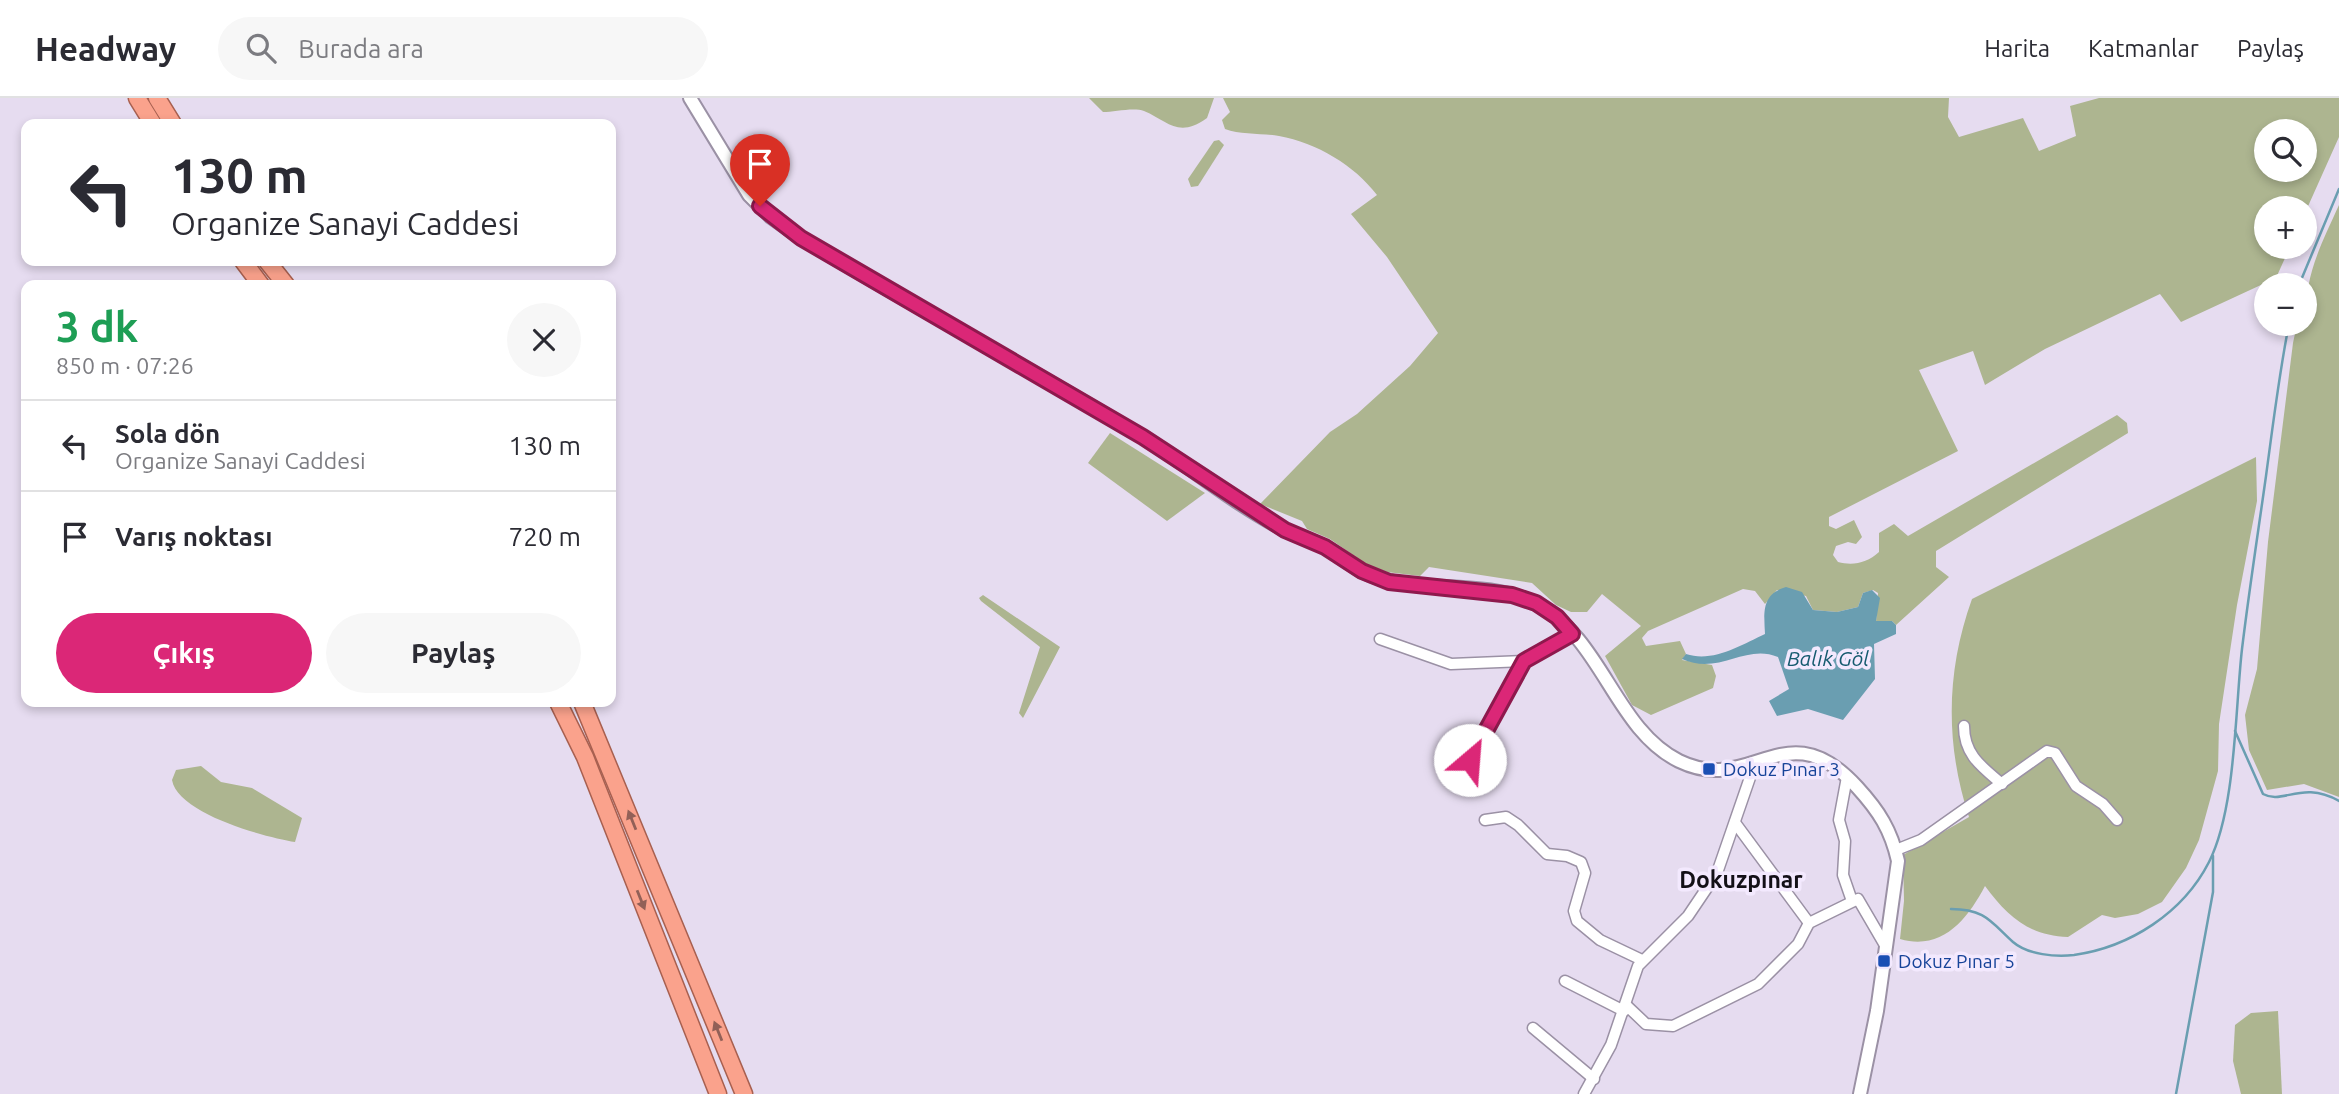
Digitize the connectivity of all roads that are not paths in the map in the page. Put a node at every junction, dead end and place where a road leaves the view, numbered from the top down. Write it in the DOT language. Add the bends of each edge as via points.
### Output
graph roads {
  1 [pos="137,98"];
  2 [pos="157,98"];
  3 [pos="690,98"];
  4 [pos="150,119"];
  5 [pos="170,119"];
  6 [pos="271,266"];
  7 [pos="282,280"];
  8 [pos="1572,634"];
  9 [pos="1380,639"];
  10 [pos="1524,661"];
  11 [pos="560,707"];
  12 [pos="584,707"];
  13 [pos="1964,726"];
  14 [pos="1470,760"];
  15 [pos="1755,763"];
  16 [pos="1847,777"];
  17 [pos="2002,784"];
  18 [pos="1485,820"];
  19 [pos="2117,820"];
  20 [pos="1736,824"];
  21 [pos="1895,850"];
  22 [pos="1852,901"];
  23 [pos="1809,923"];
  24 [pos="1886,947"];
  25 [pos="1642,961"];
  26 [pos="1565,981"];
  27 [pos="1625,1008"];
  28 [pos="1533,1028"];
  29 [pos="1594,1079"];
  30 [pos="718,1094"];
  31 [pos="744,1094"];
  32 [pos="1584,1094"];
  33 [pos="1860,1094"];
  1 -- 4 [label="highway"];
  2 -- 5 [label="highway"];
  3 -- 8 [label="street" via="749,195 801,238 1143,437 1285,530 1325,547 1362,571 1389,582 1512,595 1536,603"];
  6 -- 7 [label="highway"];
  8 -- 10 [label="street"];
  8 -- 15 [label="street" via="1600,666 1654,745 1681,762 1709,769"];
  9 -- 10 [label="street" via="1442,662"];
  10 -- 14 [label="street"];
  11 -- 30 [label="highway, one-way" via="585,757"];
  31 -- 12 [label="highway, one-way"];
  13 -- 17 [label="street" via="1974,760"];
  15 -- 16 [label="street" via="1784,754 1812,754"];
  15 -- 20 [label="street"];
  16 -- 21 [label="street" via="1882,816"];
  16 -- 22 [label="street" via="1839,820 1845,841 1843,875"];
  17 -- 19 [label="street" via="2039,754 2051,751 2076,786"];
  17 -- 21 [label="street" via="1921,840"];
  18 -- 25 [label="street" via="1506,817 1547,854 1581,862 1585,873 1574,911 1577,921 1600,940"];
  20 -- 23 [label="street"];
  20 -- 25 [label="street" via="1717,873 1695,906"];
  21 -- 24 [label="street" via="1898,861"];
  22 -- 23 [label="street"];
  22 -- 24 [label="street" via="1858,899"];
  23 -- 27 [label="street" via="1798,944 1758,984 1673,1026 1646,1024"];
  24 -- 33 [label="street"];
  25 -- 27 [label="street" via="1629,985"];
  26 -- 27 [label="street"];
  27 -- 29 [label="street"];
  28 -- 29 [label="street"];
  29 -- 32 [label="street"];
}
